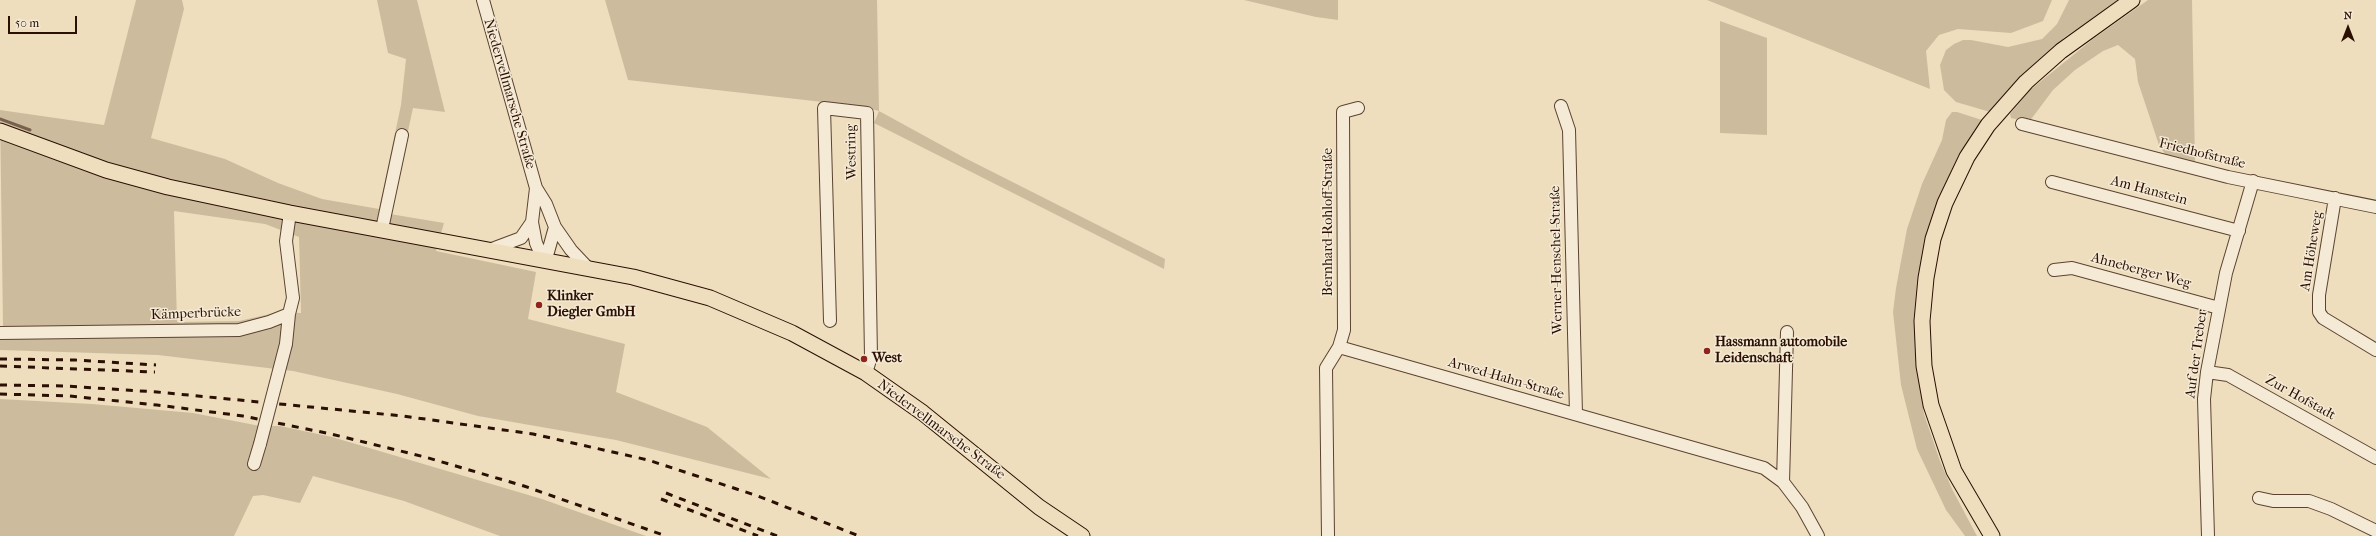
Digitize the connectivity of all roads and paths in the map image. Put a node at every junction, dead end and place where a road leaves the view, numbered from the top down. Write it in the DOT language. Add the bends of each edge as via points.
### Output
graph roads {
  1 [pos="483,0"];
  2 [pos="2132,0"];
  3 [pos="1561,106"];
  4 [pos="1358,108"];
  5 [pos="2022,124"];
  6 [pos="0,131"];
  7 [pos="402,135"];
  8 [pos="2252,181"];
  9 [pos="2052,182"];
  10 [pos="536,188"];
  11 [pos="2335,198"];
  12 [pos="2376,207"];
  13 [pos="290,213"];
  14 [pos="532,222"];
  15 [pos="555,227"];
  16 [pos="382,230"];
  17 [pos="2239,231"];
  18 [pos="489,250"];
  19 [pos="543,259"];
  20 [pos="588,268"];
  21 [pos="2054,270"];
  22 [pos="2219,308"];
  23 [pos="289,314"];
  24 [pos="830,320"];
  25 [pos="1787,332"];
  26 [pos="0,333"];
  27 [pos="1339,347"];
  28 [pos="2376,350"];
  29 [pos="2207,372"];
  30 [pos="866,373"];
  31 [pos="1576,414"];
  32 [pos="2376,458"];
  33 [pos="254,464"];
  34 [pos="1783,482"];
  35 [pos="2259,498"];
  36 [pos="2376,531"];
  37 [pos="1082,536"];
  38 [pos="1328,536"];
  39 [pos="1818,536"];
  40 [pos="1992,536"];
  41 [pos="2208,536"];
  1 -- 10 [label="street, Niedervellmarsche Straße"];
  2 -- 40 [label="main road" via="2061,51 2026,82 1988,125 1967,157 1945,203 1934,239 1926,278 1922,321 1924,366 1931,405 1954,471"];
  3 -- 31 [label="street, Werner-Henschel-Straße" via="1569,130"];
  4 -- 27 [label="street, Bernhard-Rohloff-Straße" via="1343,112 1344,330"];
  5 -- 8 [label="street, Friedhofstraße"];
  6 -- 13 [label="main road, Niedervellmarsche Straße" via="106,170 168,187"];
  7 -- 16 [label="street"];
  8 -- 11 [label="street, Friedhofstraße"];
  8 -- 17 [label="street, Auf der Treber"];
  9 -- 17 [label="street, Am Hanstein"];
  10 -- 14 [label="street, Niedervellmarsche Straße"];
  10 -- 15 [label="street, Niedervellmarsche Straße"];
  11 -- 12 [label="street, Friedhofstraße"];
  11 -- 28 [label="street, Am Höheweg" via="2319,295 2319,312 2323,318"];
  13 -- 16 [label="main road, Niedervellmarsche Straße"];
  13 -- 23 [label="street" via="286,241 293,298"];
  14 -- 18 [label="street, Niedervellmarsche Straße" via="521,238"];
  14 -- 19 [label="street, Niedervellmarsche Straße" via="536,243"];
  15 -- 19 [label="street" via="548,252"];
  15 -- 20 [label="street, Niedervellmarsche Straße" via="570,250"];
  16 -- 18 [label="main road, Niedervellmarsche Straße"];
  17 -- 22 [label="street, Auf der Treber"];
  18 -- 19 [label="main road, Niedervellmarsche Straße"];
  19 -- 20 [label="main road, Niedervellmarsche Straße"];
  20 -- 30 [label="main road, Niedervellmarsche Straße" via="633,277 710,298 792,333"];
  21 -- 22 [label="street, Ahneberger Weg" via="2072,268"];
  22 -- 29 [label="street, Auf der Treber"];
  23 -- 26 [label="street, Kämperbrücke" via="239,330"];
  23 -- 33 [label="street, bridge" via="286,344"];
  24 -- 30 [label="street, Westring" via="824,108 866,113 871,357"];
  25 -- 34 [label="street"];
  27 -- 31 [label="street, Arwed-Hahn-Straße"];
  27 -- 38 [label="street" via="1326,368"];
  29 -- 32 [label="street, Zur Hofstadt" via="2228,375"];
  29 -- 41 [label="street, Auf der Treber" via="2205,429"];
  30 -- 37 [label="main road, Niedervellmarsche Straße" via="923,413 1040,507"];
  31 -- 34 [label="street, Arwed-Hahn-Straße" via="1764,468"];
  34 -- 39 [label="street, Arwed-Hahn-Straße" via="1802,507"];
  35 -- 36 [label="street" via="2309,502 2331,509"];
}
